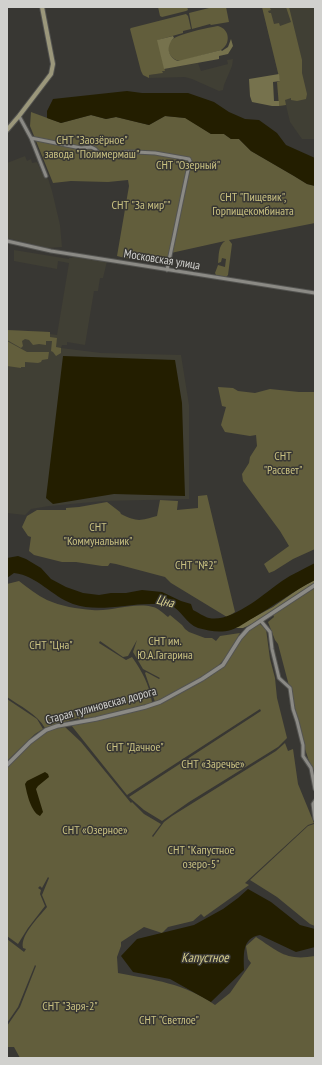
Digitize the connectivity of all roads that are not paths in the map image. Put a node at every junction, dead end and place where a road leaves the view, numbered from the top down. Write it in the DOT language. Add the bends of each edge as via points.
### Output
graph roads {
  1 [pos="42,7"];
  2 [pos="20,116"];
  3 [pos="7,130"];
  4 [pos="31,138"];
  5 [pos="46,176"];
  6 [pos="7,241"];
  7 [pos="167,270"];
  8 [pos="315,293"];
  9 [pos="315,585"];
  10 [pos="262,621"];
  11 [pos="7,765"];
  12 [pos="315,789"];
  13 [pos="315,801"];
  14 [pos="315,819"];
  1 -- 2 [label="main road" via="53,64 51,74"];
  2 -- 3 [label="main road"];
  2 -- 4 [label="street"];
  4 -- 5 [label="street"];
  4 -- 7 [label="street" via="81,148 95,148 104,157 135,152 189,159"];
  6 -- 7 [label="street, Московская улица"];
  7 -- 8 [label="street, Московская улица"];
  9 -- 10 [label="street, Старая тулиновская дорога"];
  10 -- 11 [label="street, Старая тулиновская дорога" via="245,632 223,664 202,679 149,706 46,730"];
  10 -- 12 [label="street" via="270,632 279,678 290,688 304,756 312,768"];
  13 -- 14 [label="street"];
}
